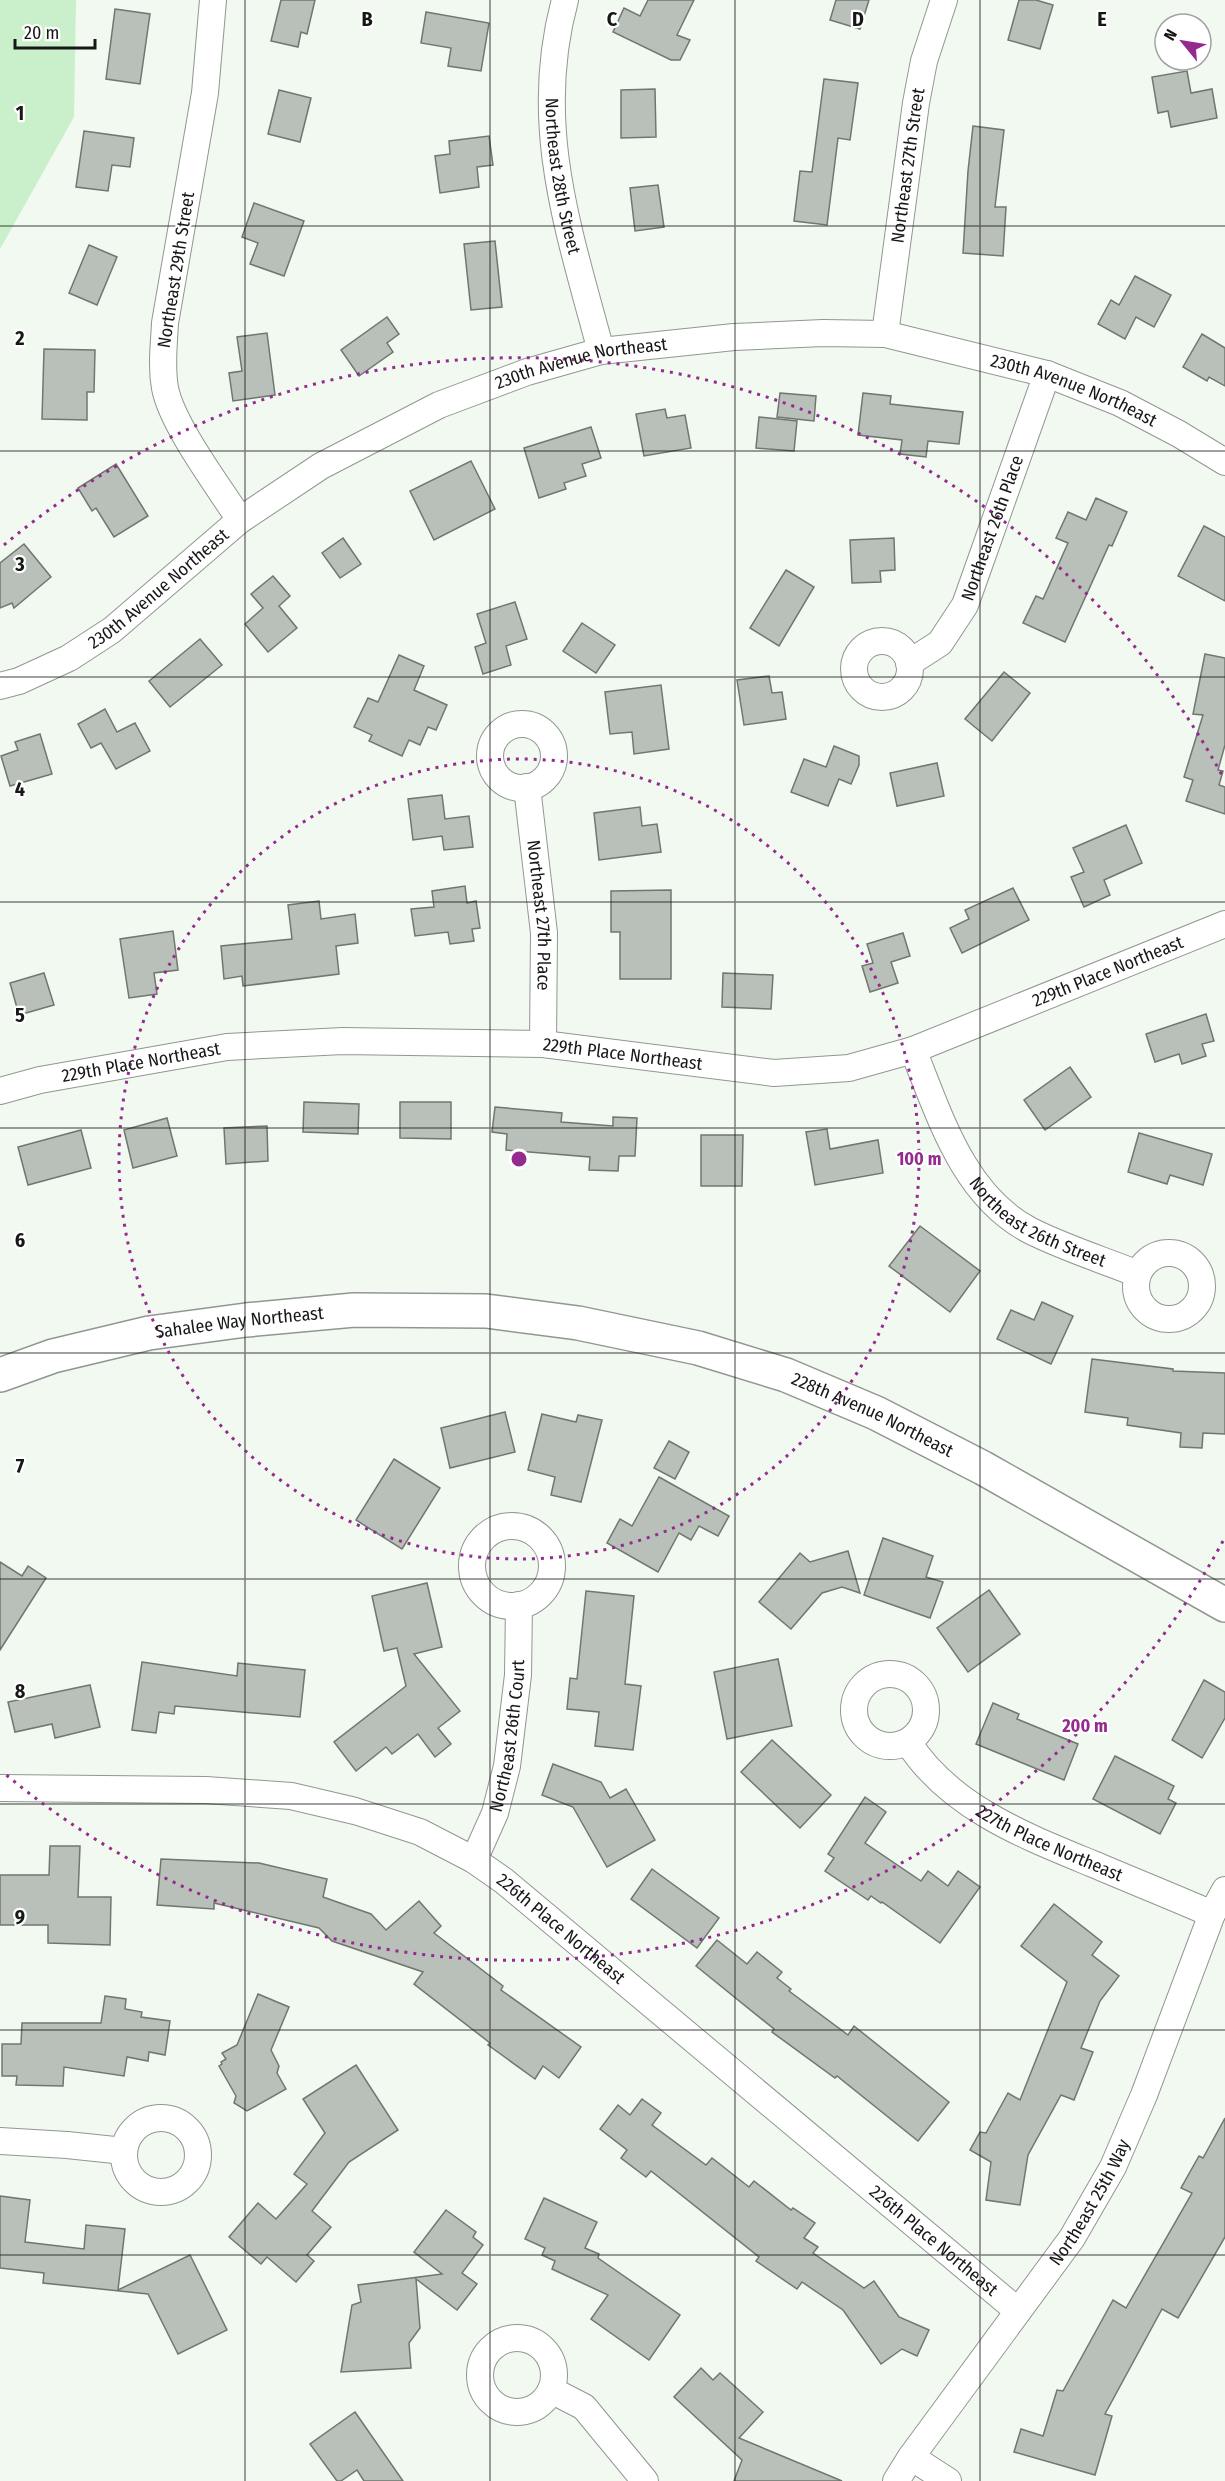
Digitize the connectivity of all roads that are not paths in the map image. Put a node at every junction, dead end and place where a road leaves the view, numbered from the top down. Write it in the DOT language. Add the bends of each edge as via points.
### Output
graph roads {
  1 [pos="213,0"];
  2 [pos="565,0"];
  3 [pos="944,0"];
  4 [pos="885,334"];
  5 [pos="601,351"];
  6 [pos="1047,374"];
  7 [pos="1225,462"];
  8 [pos="240,520"];
  9 [pos="909,663"];
  10 [pos="0,686"];
  11 [pos="527,787"];
  12 [pos="1225,924"];
  13 [pos="543,1044"];
  14 [pos="913,1050"];
  15 [pos="0,1091"];
  16 [pos="1138,1274"];
  17 [pos="486,1311"];
  18 [pos="0,1375"];
  19 [pos="519,1605"];
  20 [pos="1225,1605"];
  21 [pos="908,1742"];
  22 [pos="0,1788"];
  23 [pos="474,1860"];
  24 [pos="1225,1890"];
  25 [pos="1212,1914"];
  26 [pos="0,2141"];
  27 [pos="124,2151"];
  28 [pos="1018,2311"];
  29 [pos="551,2390"];
  30 [pos="911,2457"];
  31 [pos="645,2481"];
  32 [pos="896,2481"];
  33 [pos="948,2481"];
  1 -- 8 [label="street, Northeast 29th Street" via="205,93 165,323 163,360 165,390 179,424"];
  2 -- 5 [label="street, Northeast 28th Street" via="551,79 552,138 563,207"];
  3 -- 4 [label="street, Northeast 27th Street" via="924,61 916,103"];
  4 -- 5 [label="street, 230th Avenue Northeast" via="734,337"];
  4 -- 6 [label="street, 230th Avenue Northeast"];
  5 -- 8 [label="street, 230th Avenue Northeast" via="526,372 439,405 321,466"];
  6 -- 7 [label="street, 230th Avenue Northeast" via="1120,403"];
  6 -- 9 [label="street, Northeast 26th Place" via="965,605 940,643"];
  8 -- 10 [label="street, 230th Avenue Northeast" via="112,630 69,658"];
  11 -- 13 [label="street, Northeast 27th Place" via="544,933"];
  12 -- 14 [label="street, 229th Place Northeast"];
  13 -- 14 [label="street, 229th Place Northeast" via="774,1073 849,1068"];
  13 -- 15 [label="street, 229th Place Northeast" via="343,1041 227,1047 40,1080"];
  14 -- 16 [label="street, Northeast 26th Street" via="949,1140 970,1174 1001,1211 1031,1230"];
  17 -- 18 [label="main road, Sahalee Way Northeast" via="354,1311 192,1327 53,1356"];
  17 -- 20 [label="main road, 228th Avenue Northeast" via="578,1323 698,1348 786,1375 876,1413 983,1468"];
  19 -- 23 [label="street, Northeast 26th Court" via="519,1675 507,1766 495,1813"];
  21 -- 25 [label="street, 227th Place Northeast" via="917,1757 947,1787 983,1813 1021,1834"];
  22 -- 23 [label="street, 226th Place Northeast" via="206,1790 291,1796 420,1832"];
  23 -- 28 [label="street, 226th Place Northeast" via="513,1888"];
  24 -- 25 [label="street, Northeast 25th Way"];
  25 -- 28 [label="street, Northeast 25th Way" via="1113,2167 1072,2238"];
  26 -- 27 [label="street"];
  28 -- 30 [label="street, Northeast 25th Way"];
  29 -- 31 [label="street" via="584,2407"];
  30 -- 32 [label="street, Northeast 25th Way"];
  30 -- 33 [label="street"];
}
